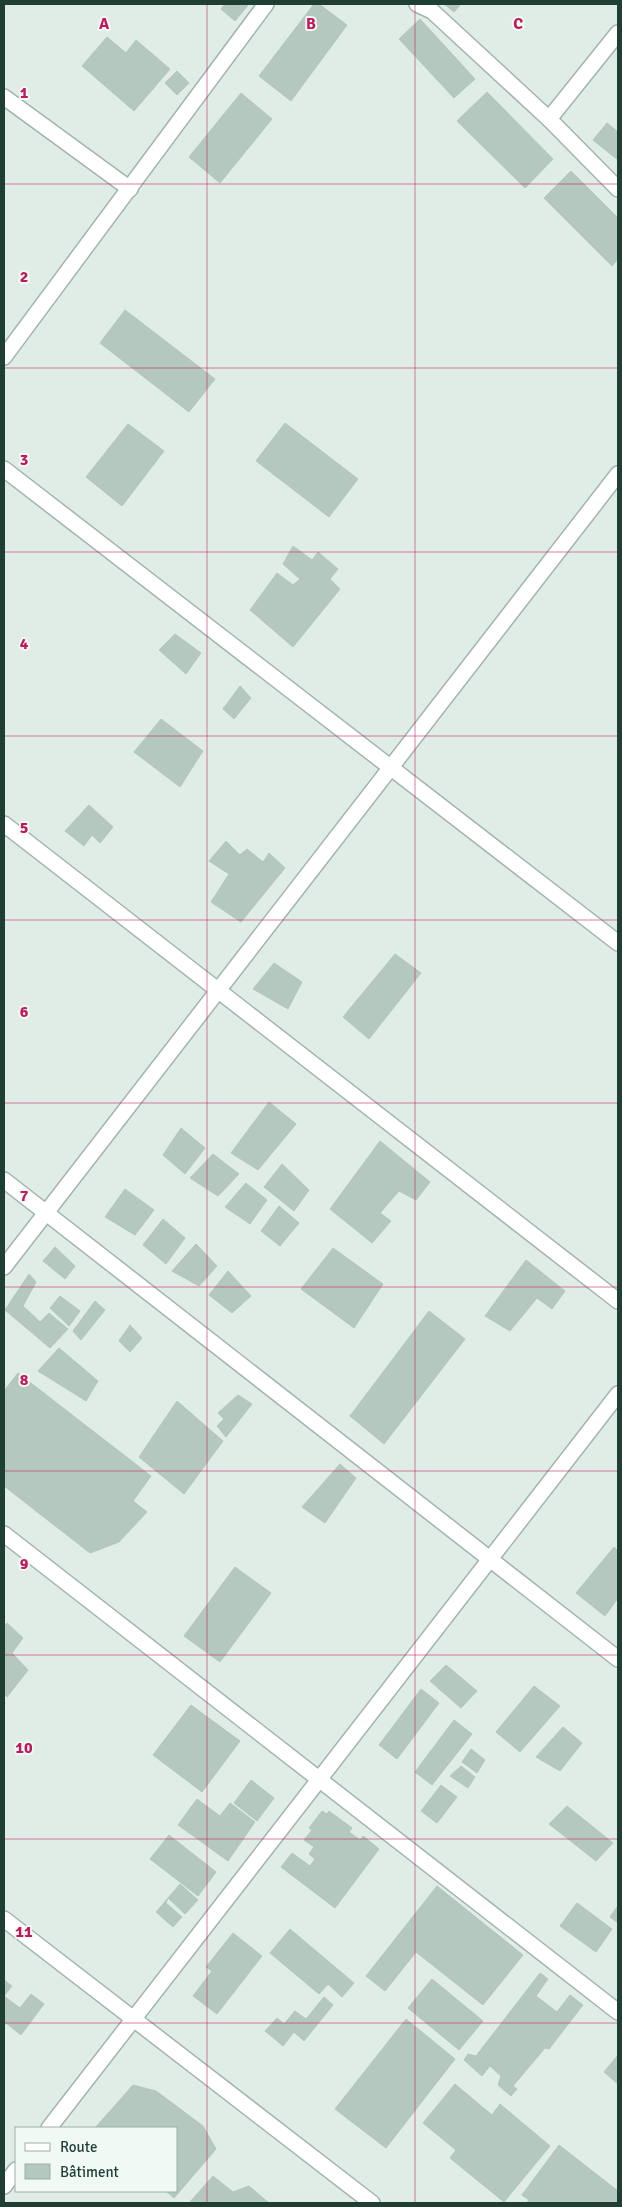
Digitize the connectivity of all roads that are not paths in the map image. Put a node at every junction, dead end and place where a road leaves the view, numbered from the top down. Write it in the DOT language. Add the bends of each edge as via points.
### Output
graph roads {
  1 [pos="266,4"];
  2 [pos="417,4"];
  3 [pos="618,33"];
  4 [pos="4,97"];
  5 [pos="548,119"];
  6 [pos="130,189"];
  7 [pos="618,190"];
  8 [pos="4,357"];
  9 [pos="4,468"];
  10 [pos="618,474"];
  11 [pos="391,768"];
  12 [pos="4,824"];
  13 [pos="618,942"];
  14 [pos="218,990"];
  15 [pos="4,1180"];
  16 [pos="46,1213"];
  17 [pos="4,1267"];
  18 [pos="618,1301"];
  19 [pos="618,1394"];
  20 [pos="4,1534"];
  21 [pos="490,1559"];
  22 [pos="618,1659"];
  23 [pos="319,1779"];
  24 [pos="4,1919"];
  25 [pos="618,2012"];
  26 [pos="133,2019"];
  27 [pos="49,2127"];
  28 [pos="15,2171"];
  29 [pos="4,2186"];
  30 [pos="372,2203"];
  1 -- 6 [label="street"];
  2 -- 5 [label="street" via="432,11"];
  3 -- 5 [label="street"];
  4 -- 6 [label="street"];
  5 -- 7 [label="street"];
  6 -- 8 [label="street"];
  9 -- 11 [label="street"];
  10 -- 11 [label="street"];
  11 -- 13 [label="street"];
  11 -- 14 [label="street"];
  12 -- 14 [label="street"];
  14 -- 16 [label="street"];
  14 -- 18 [label="street"];
  15 -- 16 [label="street"];
  16 -- 17 [label="street"];
  16 -- 21 [label="street"];
  19 -- 21 [label="street"];
  20 -- 23 [label="street"];
  21 -- 22 [label="street"];
  21 -- 23 [label="street"];
  23 -- 25 [label="street"];
  23 -- 26 [label="street"];
  24 -- 26 [label="street"];
  26 -- 27 [label="street"];
  26 -- 30 [label="street"];
  28 -- 29 [label="street"];
}
